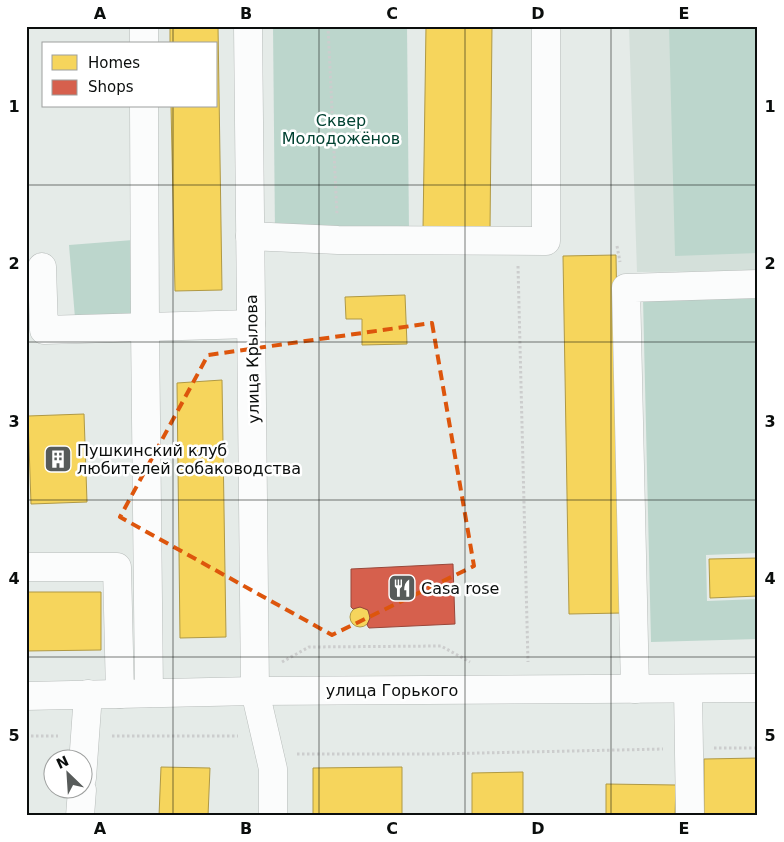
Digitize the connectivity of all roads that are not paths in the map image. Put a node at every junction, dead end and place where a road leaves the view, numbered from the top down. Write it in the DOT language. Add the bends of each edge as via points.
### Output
graph roads {
  1 [pos="144,26"];
  2 [pos="248,26"];
  3 [pos="546,26"];
  4 [pos="144,42"];
  5 [pos="144,108"];
  6 [pos="250,236"];
  7 [pos="42,267"];
  8 [pos="758,284"];
  9 [pos="251,324"];
  10 [pos="145,327"];
  11 [pos="26,567"];
  12 [pos="255,678"];
  13 [pos="758,688"];
  14 [pos="635,689"];
  15 [pos="688,689"];
  16 [pos="88,694"];
  17 [pos="120,694"];
  18 [pos="149,694"];
  19 [pos="26,696"];
  20 [pos="84,750"];
  21 [pos="81,800"];
  22 [pos="80,816"];
  23 [pos="273,816"];
  24 [pos="690,816"];
  1 -- 4 [label="street"];
  2 -- 6 [label="street, улица Крылова"];
  3 -- 6 [label="street" via="546,241 338,240"];
  5 -- 10 [label="street"];
  6 -- 9 [label="street, улица Крылова"];
  7 -- 10 [label="street" via="44,330"];
  8 -- 14 [label="street" via="626,288"];
  9 -- 10 [label="street"];
  9 -- 12 [label="street, улица Крылова"];
  10 -- 18 [label="street"];
  11 -- 17 [label="street" via="117,568"];
  12 -- 14 [label="street, улица Горького"];
  12 -- 18 [label="street, улица Горького"];
  12 -- 23 [label="street, улица Крылова" via="273,769"];
  13 -- 15 [label="street, улица Горького"];
  14 -- 15 [label="street, улица Горького"];
  15 -- 24 [label="street"];
  16 -- 17 [label="street, улица Горького"];
  16 -- 19 [label="street, улица Горького"];
  16 -- 20 [label="street"];
  17 -- 18 [label="street, улица Горького"];
  21 -- 22 [label="street"];
}
